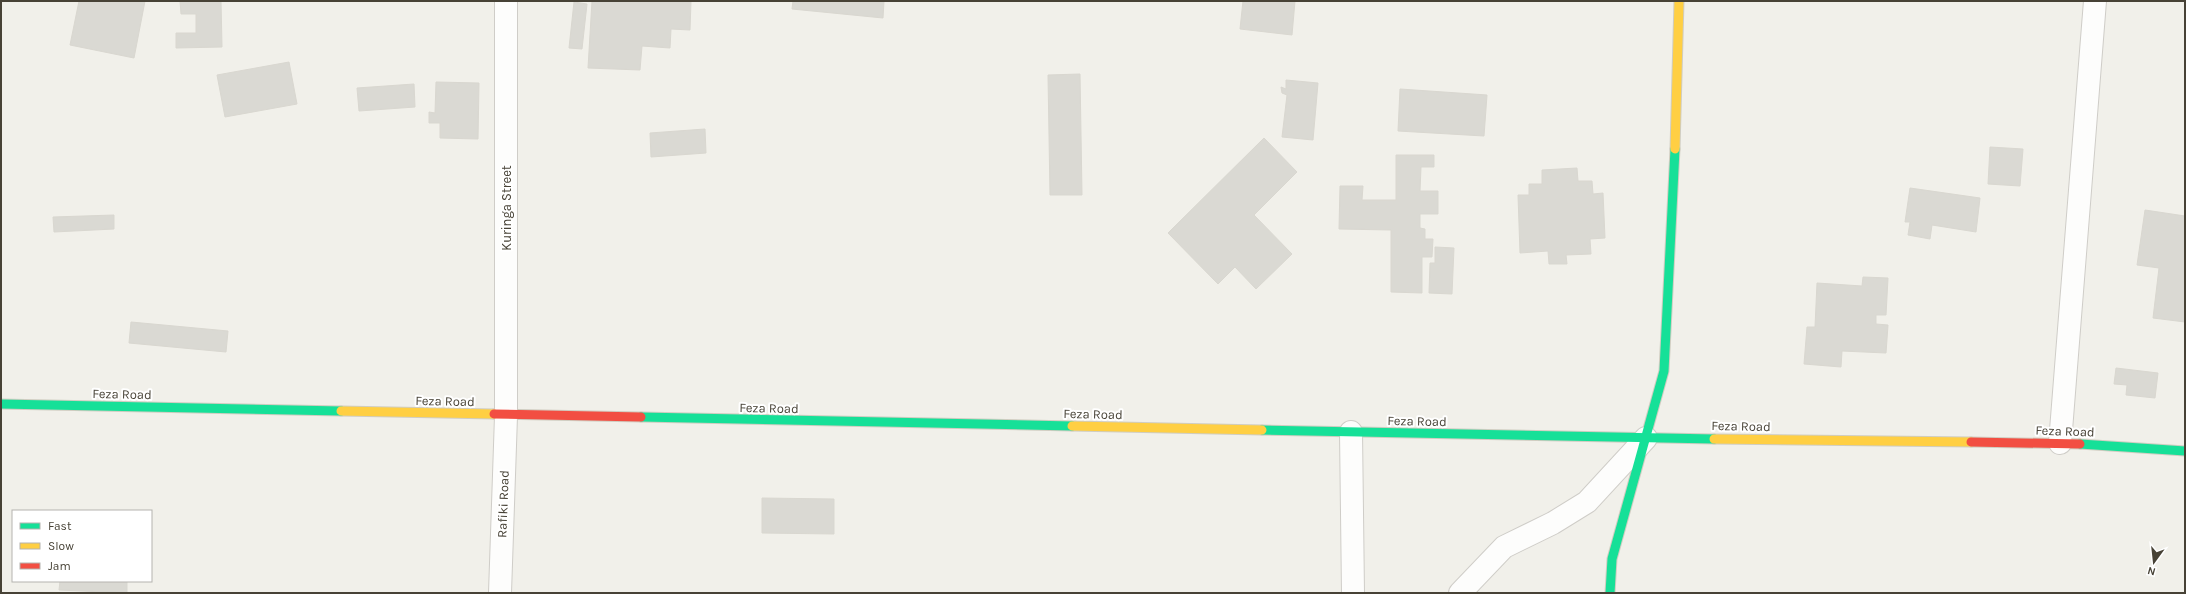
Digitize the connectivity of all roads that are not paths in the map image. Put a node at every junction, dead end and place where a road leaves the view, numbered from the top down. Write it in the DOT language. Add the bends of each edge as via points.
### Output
graph roads {
  1 [pos="506,1"];
  2 [pos="1679,1"];
  3 [pos="2095,1"];
  4 [pos="1,404"];
  5 [pos="506,416"];
  6 [pos="1351,432"];
  7 [pos="1646,438"];
  8 [pos="2060,443"];
  9 [pos="2185,451"];
  10 [pos="500,593"];
  11 [pos="1353,593"];
  12 [pos="1460,593"];
  13 [pos="1610,593"];
  1 -- 5 [label="street, Kuringa Street"];
  2 -- 7 [label="street" via="1675,151 1664,371"];
  3 -- 8 [label="street"];
  4 -- 5 [label="street, Feza Road"];
  5 -- 6 [label="street, Feza Road"];
  5 -- 10 [label="street, Rafiki Road"];
  6 -- 7 [label="street, Feza Road"];
  6 -- 11 [label="street"];
  7 -- 8 [label="street, Feza Road"];
  7 -- 12 [label="street" via="1587,502 1553,523 1504,547"];
  7 -- 13 [label="street" via="1612,559"];
  8 -- 9 [label="street, Feza Road"];
}
